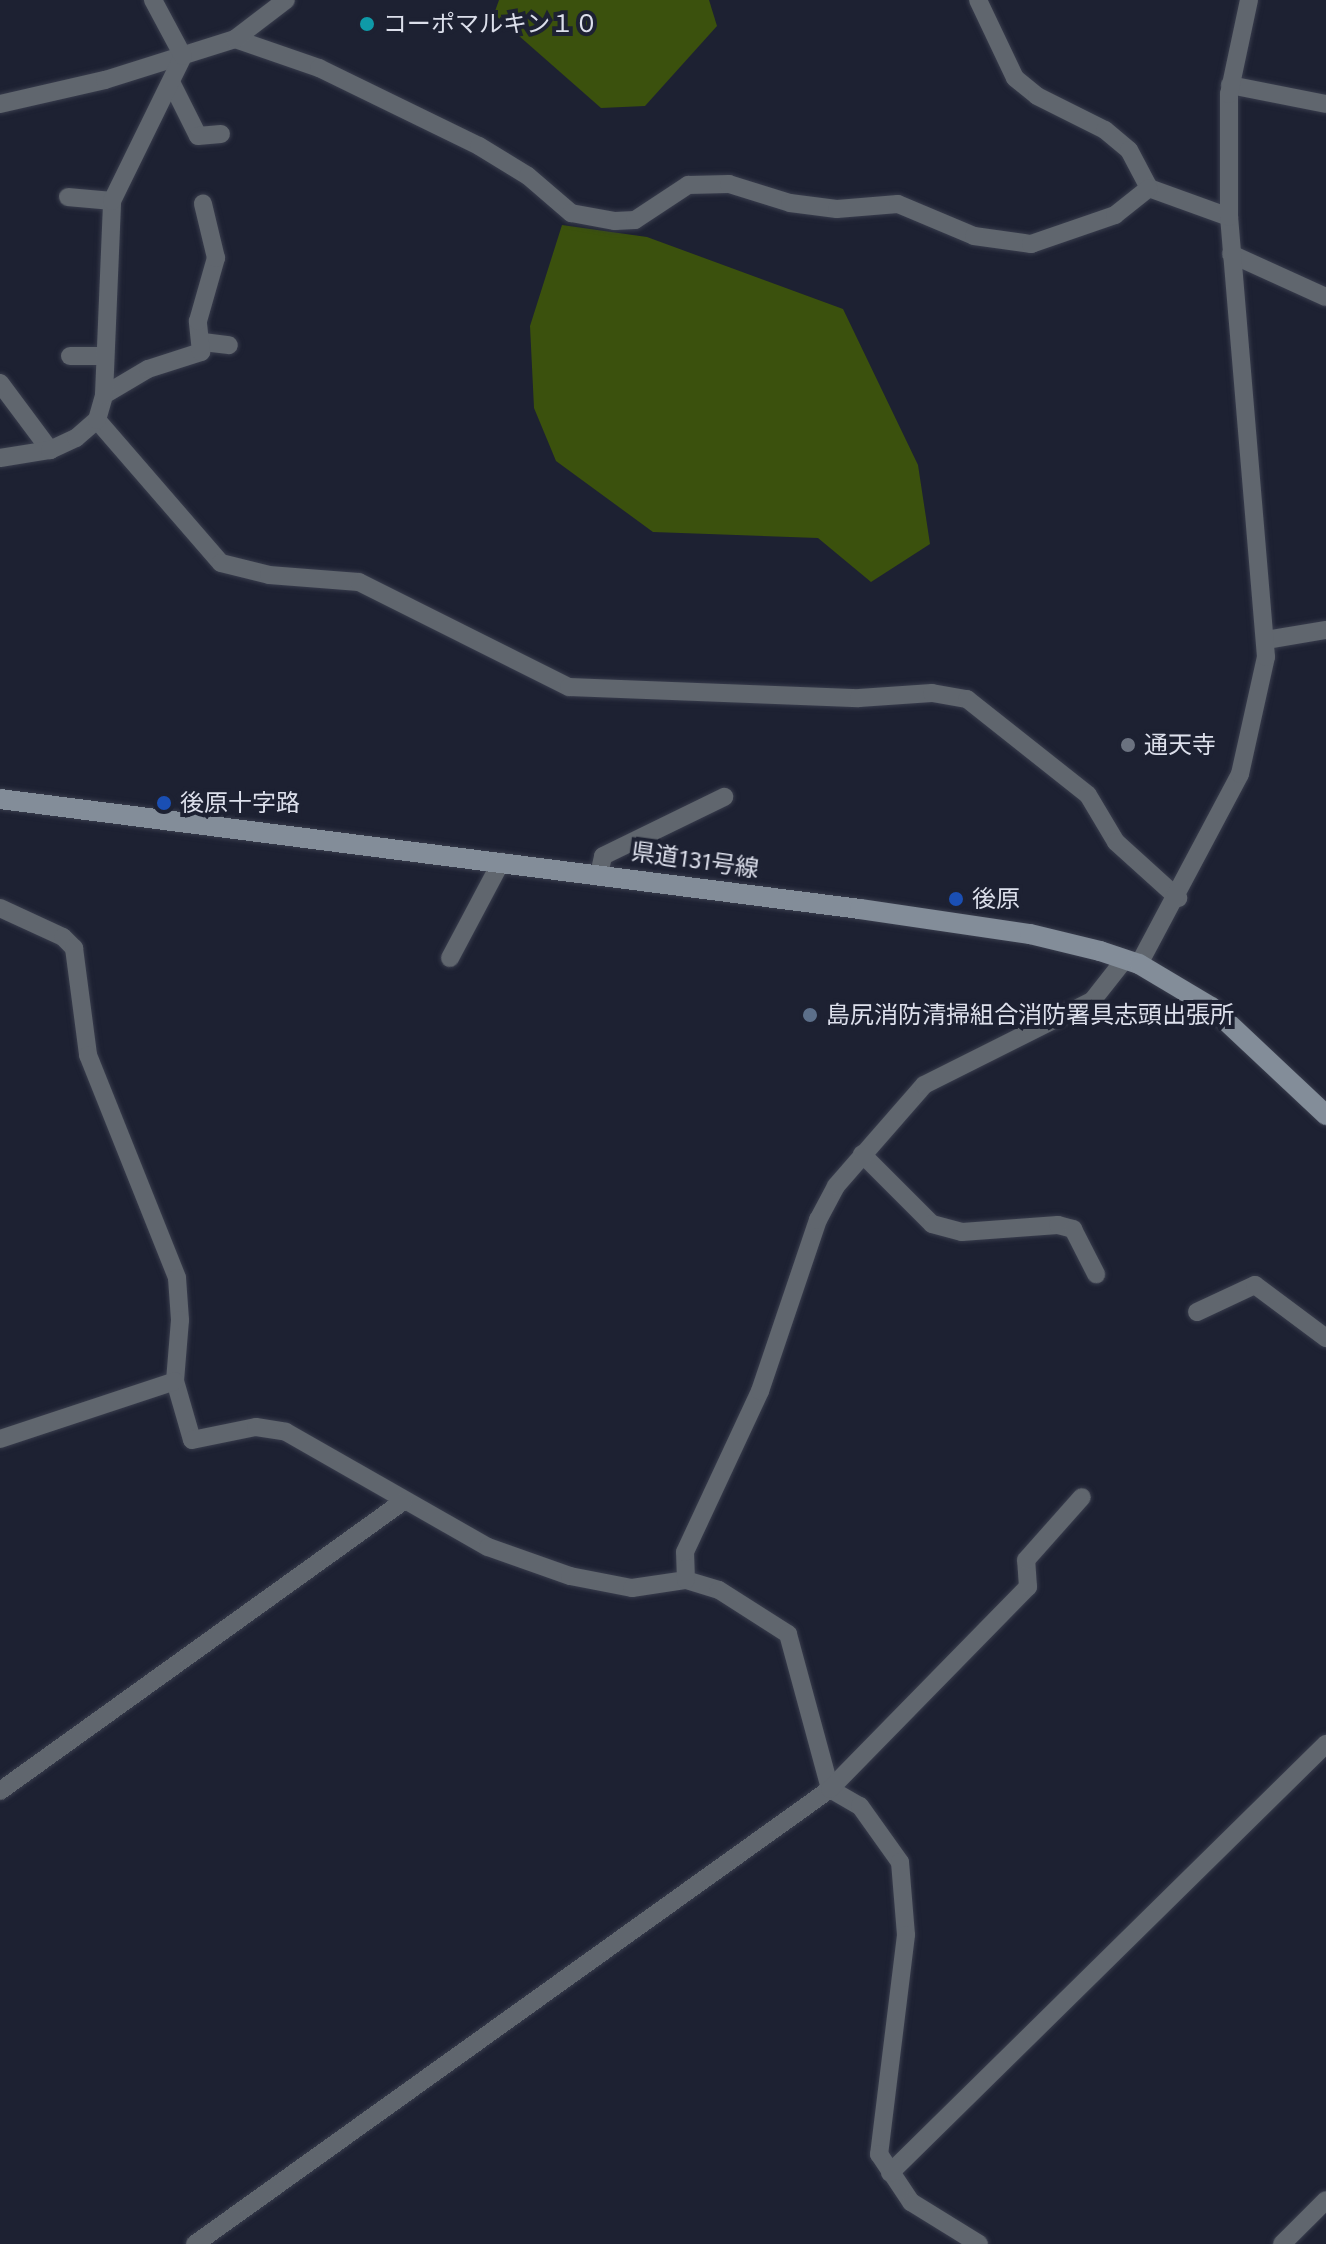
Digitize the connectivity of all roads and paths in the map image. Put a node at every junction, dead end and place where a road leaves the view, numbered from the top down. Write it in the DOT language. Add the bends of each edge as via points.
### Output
graph roads {
  1 [pos="153,0"];
  2 [pos="286,0"];
  3 [pos="978,0"];
  4 [pos="1249,0"];
  5 [pos="235,39"];
  6 [pos="183,56"];
  7 [pos="171,82"];
  8 [pos="1230,85"];
  9 [pos="0,104"];
  10 [pos="1326,104"];
  11 [pos="221,134"];
  12 [pos="1149,188"];
  13 [pos="68,197"];
  14 [pos="112,201"];
  15 [pos="203,204"];
  16 [pos="1229,217"];
  17 [pos="1231,254"];
  18 [pos="1326,297"];
  19 [pos="203,342"];
  20 [pos="229,345"];
  21 [pos="70,356"];
  22 [pos="104,356"];
  23 [pos="0,383"];
  24 [pos="104,395"];
  25 [pos="97,420"];
  26 [pos="50,450"];
  27 [pos="0,458"];
  28 [pos="1326,630"];
  29 [pos="1266,640"];
  30 [pos="724,797"];
  31 [pos="0,799"];
  32 [pos="501,862"];
  33 [pos="599,874"];
  34 [pos="1178,898"];
  35 [pos="0,908"];
  36 [pos="450,958"];
  37 [pos="1132,961"];
  38 [pos="1326,1115"];
  39 [pos="862,1154"];
  40 [pos="1096,1274"];
  41 [pos="1197,1312"];
  42 [pos="1326,1338"];
  43 [pos="175,1381"];
  44 [pos="0,1439"];
  45 [pos="1082,1497"];
  46 [pos="404,1501"];
  47 [pos="686,1580"];
  48 [pos="1326,1744"];
  49 [pos="830,1789"];
  50 [pos="0,1791"];
  51 [pos="890,2173"];
  52 [pos="1326,2200"];
  53 [pos="195,2244"];
  54 [pos="979,2244"];
  55 [pos="1282,2244"];
  1 -- 6 [label="street"];
  2 -- 5 [label="street"];
  3 -- 12 [label="street" via="1015,78 1037,96 1105,130 1129,150"];
  4 -- 8 [label="street"];
  5 -- 6 [label="street"];
  5 -- 12 [label="street" via="319,68 479,146 528,176 571,213 615,221 635,220 688,185 729,184 790,203 837,209 898,204 974,236 1031,244 1115,215"];
  6 -- 7 [label="street"];
  6 -- 9 [label="street"];
  7 -- 11 [label="street" via="198,136"];
  7 -- 14 [label="street"];
  8 -- 10 [label="street"];
  8 -- 16 [label="street"];
  12 -- 16 [label="street"];
  13 -- 14 [label="street"];
  14 -- 22 [label="street"];
  15 -- 19 [label="street" via="216,258 198,321"];
  16 -- 17 [label="street"];
  17 -- 18 [label="street"];
  17 -- 29 [label="street"];
  19 -- 20 [label="street"];
  19 -- 24 [label="street" via="201,352 191,358 148,369"];
  21 -- 22 [label="street"];
  22 -- 24 [label="street"];
  23 -- 26 [label="street"];
  24 -- 25 [label="street"];
  25 -- 26 [label="street"];
  25 -- 34 [label="street" via="221,563 269,575 359,582 569,687 859,698 932,693 967,699 1088,795 1116,842"];
  26 -- 27 [label="street"];
  28 -- 29 [label="street"];
  29 -- 34 [label="street" via="1259,705 1240,774"];
  30 -- 33 [label="street" via="603,856"];
  31 -- 32 [label="main road, 県道131号線"];
  32 -- 33 [label="main road, 県道131号線"];
  32 -- 36 [label="street"];
  33 -- 37 [label="main road, 県道131号線" via="1030,934"];
  34 -- 37 [label="street"];
  35 -- 43 [label="street" via="63,937 74,948 88,1055 177,1278"];
  37 -- 38 [label="main road, 県道131号線" via="1219,1014"];
  37 -- 39 [label="street" via="1092,1001 938,1075 901,1106"];
  39 -- 40 [label="street" via="945,1231 1058,1225 1073,1229"];
  39 -- 47 [label="street" via="818,1220 760,1391 685,1552"];
  41 -- 42 [label="street" via="1255,1285"];
  43 -- 44 [label="street"];
  43 -- 46 [label="street" via="192,1440 256,1427 286,1432"];
  45 -- 49 [label="street" via="1026,1560 1028,1587"];
  46 -- 47 [label="street" via="488,1547 570,1576 632,1588"];
  46 -- 50 [label="street"];
  47 -- 49 [label="street" via="719,1590 788,1634"];
  48 -- 51 [label="street"];
  49 -- 51 [label="street" via="860,1806 900,1862 906,1935 879,2135 879,2154"];
  49 -- 53 [label="street"];
  51 -- 54 [label="street" via="911,2202"];
  52 -- 55 [label="street"];
}
